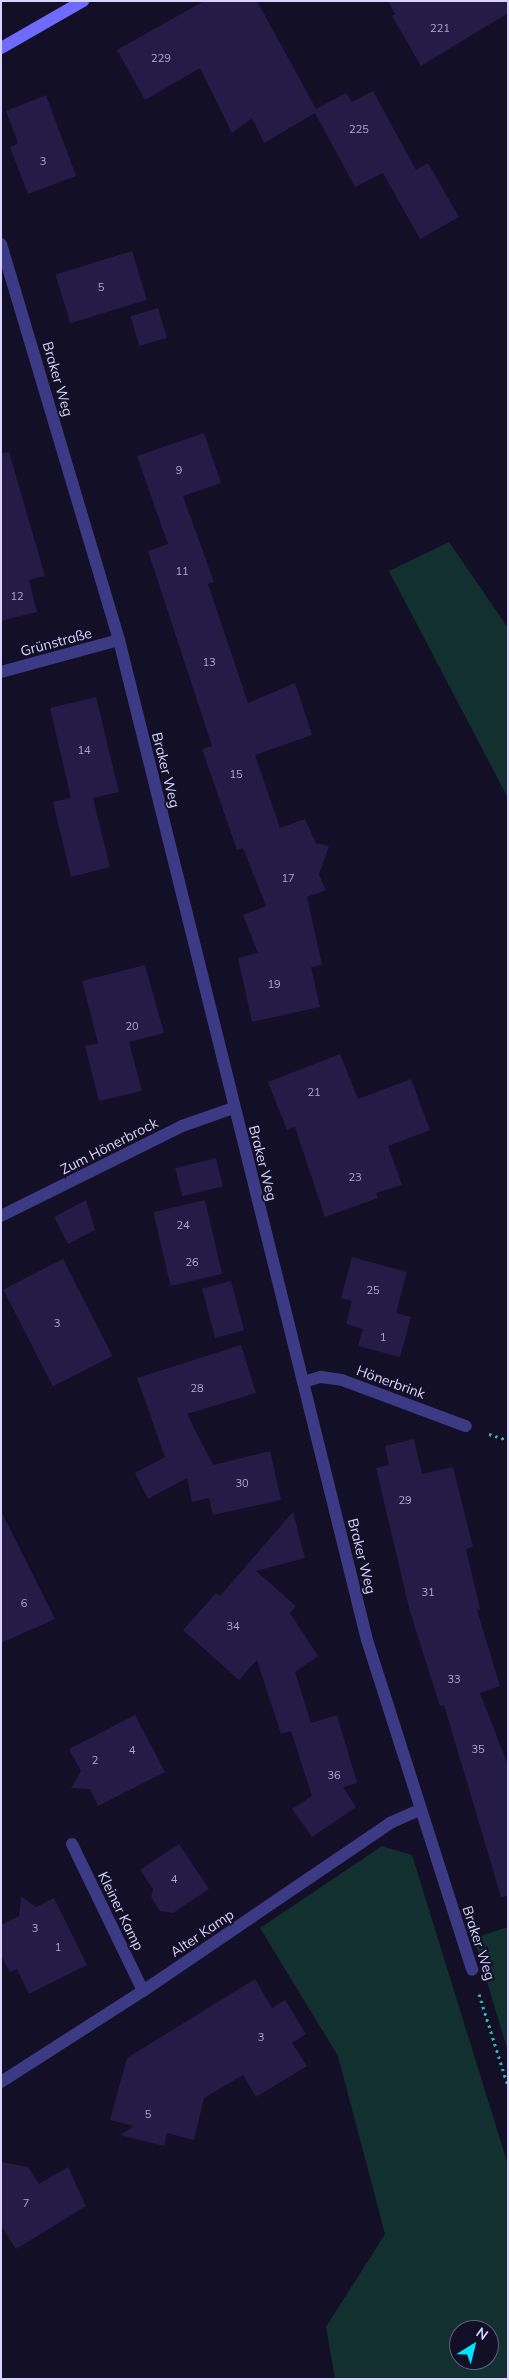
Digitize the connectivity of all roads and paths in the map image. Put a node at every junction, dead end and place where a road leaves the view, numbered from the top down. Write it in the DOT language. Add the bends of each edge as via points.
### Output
graph roads {
  1 [pos="83,1"];
  2 [pos="1,48"];
  3 [pos="1,244"];
  4 [pos="119,640"];
  5 [pos="1,672"];
  6 [pos="233,1108"];
  7 [pos="1,1216"];
  8 [pos="304,1382"];
  9 [pos="466,1426"];
  10 [pos="419,1810"];
  11 [pos="72,1844"];
  12 [pos="472,1970"];
  13 [pos="143,1991"];
  14 [pos="1,2082"];
  15 [pos="508,2086"];
  1 -- 2 [label="main road"];
  3 -- 4 [label="street, Braker Weg"];
  4 -- 5 [label="street, Grünstraße"];
  4 -- 6 [label="street, Braker Weg"];
  6 -- 7 [label="street, Zum Hönerbrock" via="182,1126"];
  6 -- 8 [label="street, Braker Weg"];
  8 -- 9 [label="street, Hönerbrink" via="321,1378 342,1380"];
  8 -- 10 [label="street, Braker Weg" via="366,1640"];
  10 -- 12 [label="street, Braker Weg"];
  10 -- 13 [label="street, Alter Kamp" via="390,1824"];
  11 -- 13 [label="street, Kleiner Kamp"];
  12 -- 15 [label="path, Braker Weg"];
  13 -- 14 [label="street, Alter Kamp"];
}
